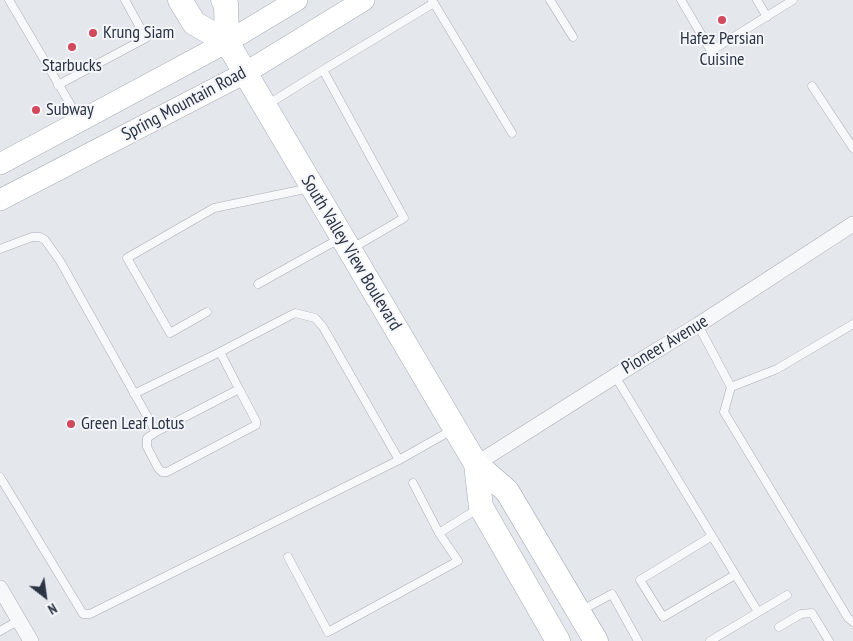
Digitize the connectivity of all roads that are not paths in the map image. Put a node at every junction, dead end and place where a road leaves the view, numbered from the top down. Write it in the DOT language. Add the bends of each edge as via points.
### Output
graph roads {
  1 [pos="9,0"];
  2 [pos="125,0"];
  3 [pos="180,0"];
  4 [pos="223,0"];
  5 [pos="297,0"];
  6 [pos="364,0"];
  7 [pos="550,0"];
  8 [pos="680,0"];
  9 [pos="757,0"];
  10 [pos="793,0"];
  11 [pos="433,2"];
  12 [pos="767,16"];
  13 [pos="573,37"];
  14 [pos="227,42"];
  15 [pos="323,70"];
  16 [pos="245,73"];
  17 [pos="58,85"];
  18 [pos="812,86"];
  19 [pos="264,106"];
  20 [pos="80,120"];
  21 [pos="512,133"];
  22 [pos="853,148"];
  23 [pos="0,164"];
  24 [pos="312,187"];
  25 [pos="0,200"];
  26 [pos="853,224"];
  27 [pos="345,244"];
  28 [pos="0,249"];
  29 [pos="258,284"];
  30 [pos="207,312"];
  31 [pos="853,324"];
  32 [pos="698,325"];
  33 [pos="220,352"];
  34 [pos="615,376"];
  35 [pos="731,387"];
  36 [pos="239,389"];
  37 [pos="134,394"];
  38 [pos="454,428"];
  39 [pos="156,432"];
  40 [pos="399,460"];
  41 [pos="476,464"];
  42 [pos="0,477"];
  43 [pos="413,483"];
  44 [pos="481,507"];
  45 [pos="439,533"];
  46 [pos="712,536"];
  47 [pos="288,557"];
  48 [pos="735,575"];
  49 [pos="0,588"];
  50 [pos="787,595"];
  51 [pos="579,612"];
  52 [pos="758,612"];
  53 [pos="19,620"];
  54 [pos="853,622"];
  55 [pos="779,627"];
  56 [pos="0,631"];
  57 [pos="31,641"];
  58 [pos="558,641"];
  59 [pos="596,641"];
  60 [pos="638,641"];
  61 [pos="710,641"];
  62 [pos="829,641"];
  1 -- 17 [label="lane"];
  2 -- 17 [label="lane" via="146,38"];
  3 -- 14 [label="main road, South Valley View Boulevard" via="194,22"];
  4 -- 14 [label="main road, South Valley View Boulevard" via="226,4"];
  5 -- 14 [label="main road, Spring Mountain Road"];
  6 -- 16 [label="main road, Spring Mountain Road"];
  7 -- 13 [label="lane"];
  8 -- 12 [label="lane" via="711,51"];
  9 -- 12 [label="lane"];
  10 -- 12 [label="lane"];
  11 -- 15 [label="lane"];
  11 -- 21 [label="lane"];
  14 -- 16 [label="main road, South Valley View Boulevard"];
  14 -- 20 [label="main road, Spring Mountain Road"];
  15 -- 19 [label="lane"];
  15 -- 27 [label="lane" via="404,218"];
  16 -- 19 [label="main road, South Valley View Boulevard"];
  16 -- 25 [label="main road, Spring Mountain Road"];
  17 -- 20 [label="lane"];
  18 -- 22 [label="lane"];
  19 -- 24 [label="main road, South Valley View Boulevard"];
  20 -- 23 [label="main road, Spring Mountain Road"];
  24 -- 27 [label="main road, South Valley View Boulevard"];
  24 -- 30 [label="lane" via="214,208 127,258 170,333"];
  26 -- 32 [label="street, Pioneer Avenue"];
  27 -- 29 [label="lane"];
  27 -- 38 [label="main road, South Valley View Boulevard"];
  28 -- 37 [label="lane" via="32,237 45,240"];
  31 -- 35 [label="lane" via="777,369"];
  32 -- 34 [label="street, Pioneer Avenue"];
  32 -- 35 [label="lane"];
  33 -- 36 [label="lane"];
  33 -- 37 [label="lane"];
  33 -- 40 [label="lane" via="295,313 315,318"];
  34 -- 41 [label="street, Pioneer Avenue"];
  34 -- 46 [label="lane"];
  35 -- 54 [label="lane" via="724,412"];
  36 -- 39 [label="lane"];
  36 -- 39 [label="lane" via="256,425 167,472 158,468 147,447 147,438"];
  37 -- 39 [label="lane"];
  38 -- 40 [label="lane"];
  38 -- 41 [label="main road, South Valley View Boulevard"];
  40 -- 42 [label="lane" via="90,614 80,610"];
  41 -- 44 [label="main road, South Valley View Boulevard"];
  41 -- 51 [label="main road, South Valley View Boulevard" via="507,491"];
  43 -- 45 [label="lane"];
  44 -- 45 [label="lane"];
  44 -- 58 [label="main road, South Valley View Boulevard"];
  45 -- 47 [label="lane" via="458,561 328,632"];
  46 -- 48 [label="lane"];
  46 -- 48 [label="lane" via="640,580 663,617"];
  48 -- 52 [label="lane"];
  49 -- 53 [label="street"];
  50 -- 52 [label="lane"];
  51 -- 59 [label="main road, South Valley View Boulevard"];
  51 -- 60 [label="lane" via="612,594"];
  52 -- 61 [label="lane"];
  53 -- 56 [label="lane"];
  53 -- 57 [label="street"];
  55 -- 62 [label="lane" via="801,614 812,613"];
}
